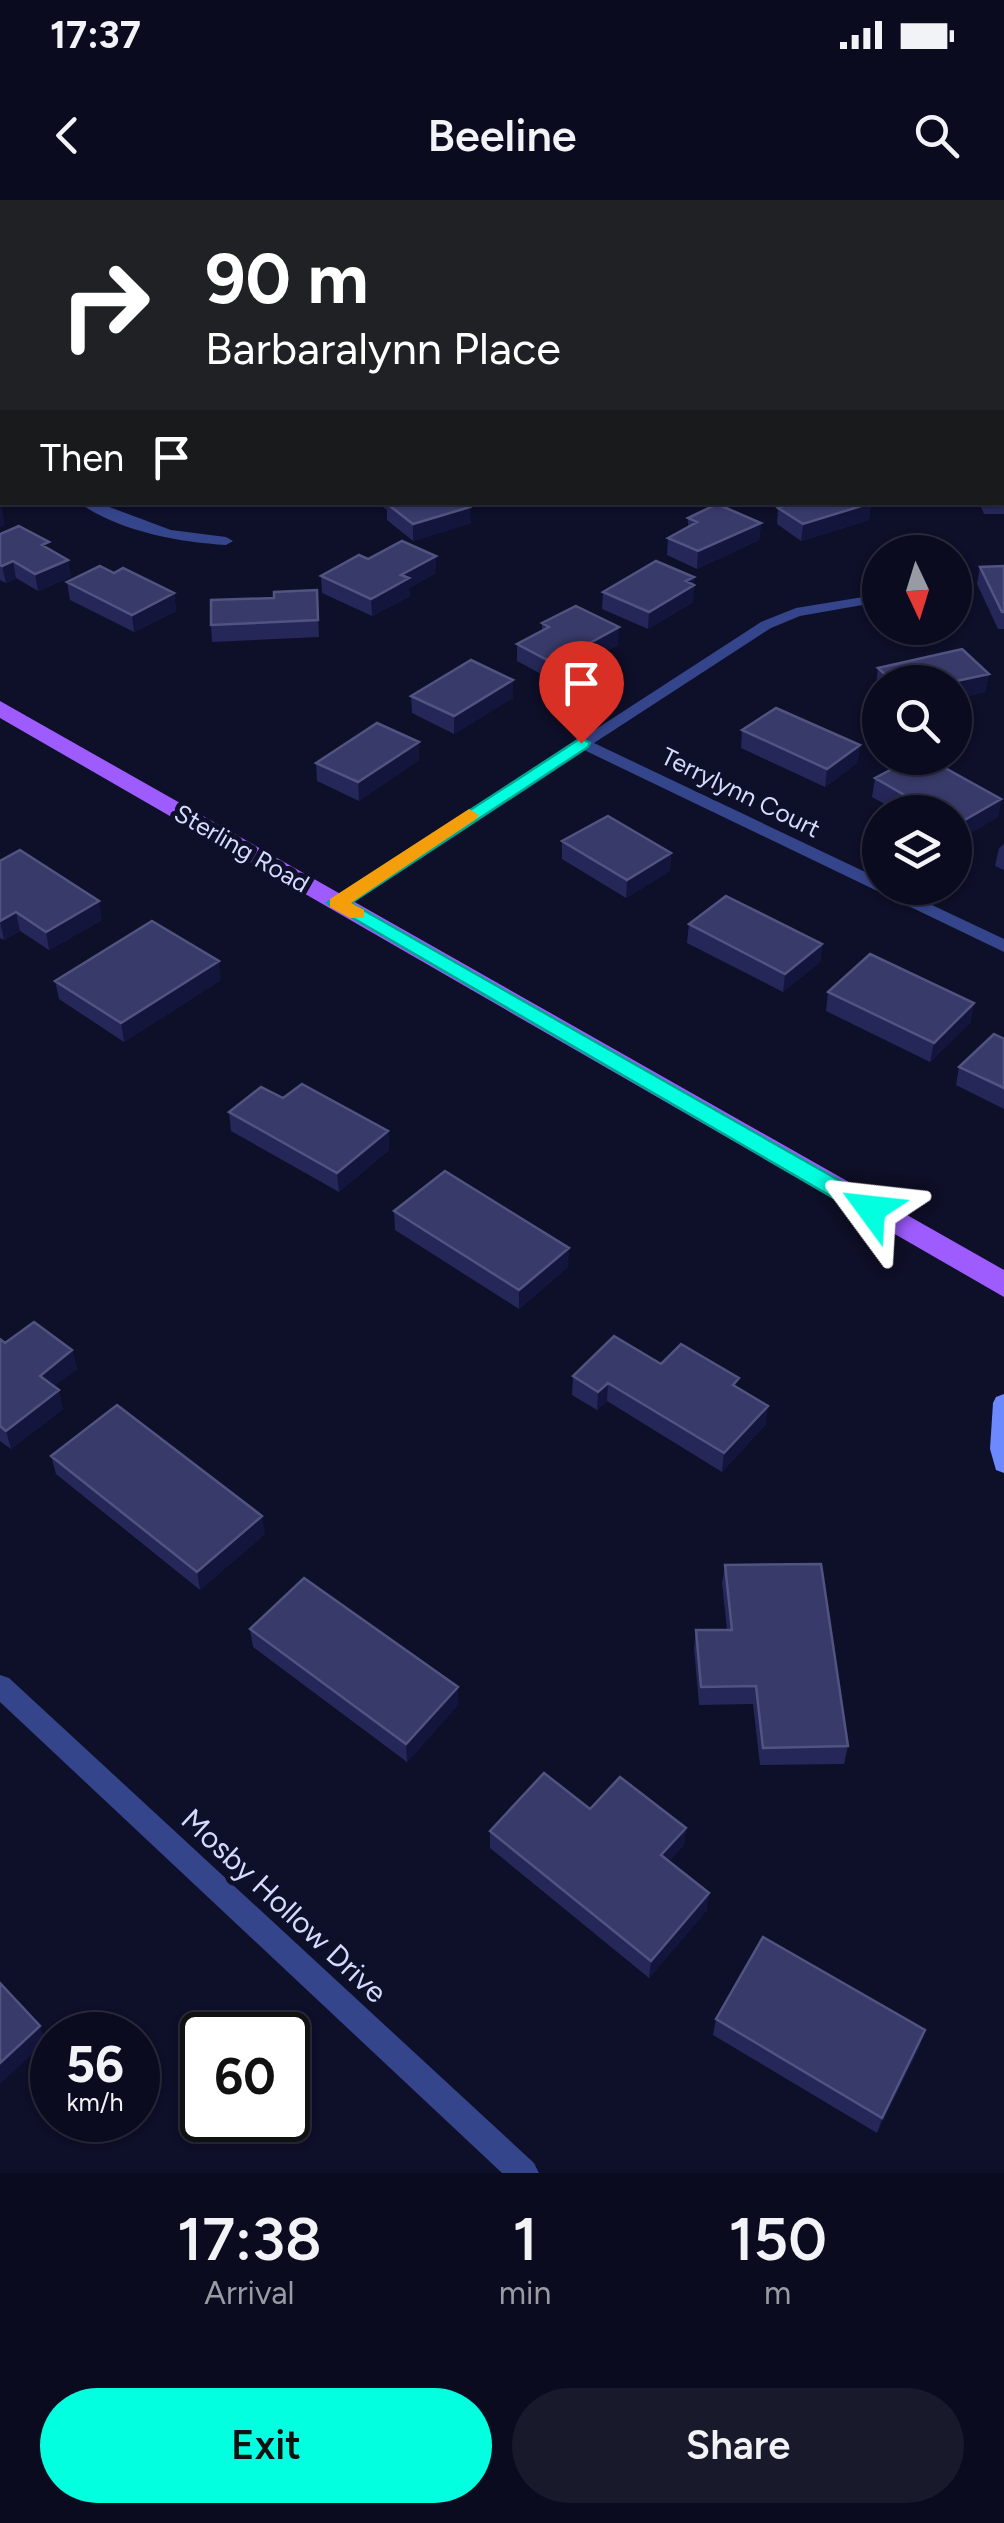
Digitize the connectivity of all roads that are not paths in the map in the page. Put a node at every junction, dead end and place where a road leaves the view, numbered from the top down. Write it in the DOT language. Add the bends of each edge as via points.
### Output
graph roads {
  1 [pos="90,505"];
  2 [pos="226,541"];
  3 [pos="862,601"];
  4 [pos="0,708"];
  5 [pos="581,743"];
  6 [pos="862,878"];
  7 [pos="337,903"];
  8 [pos="919,905"];
  9 [pos="1004,946"];
  10 [pos="1004,1285"];
  11 [pos="1004,1404"];
  12 [pos="1004,1464"];
  13 [pos="0,1686"];
  14 [pos="524,2173"];
  1 -- 2 [label="street" via="162,534"];
  3 -- 5 [label="street" via="796,612 766,625"];
  4 -- 7 [label="main road, Sterling Road"];
  5 -- 6 [label="street, Terrylynn Court"];
  5 -- 7 [label="street"];
  7 -- 10 [label="main road, Sterling Road"];
  8 -- 9 [label="street, Terrylynn Court"];
  11 -- 12 [label="main road"];
  13 -- 14 [label="street, Mosby Hollow Drive"];
}
